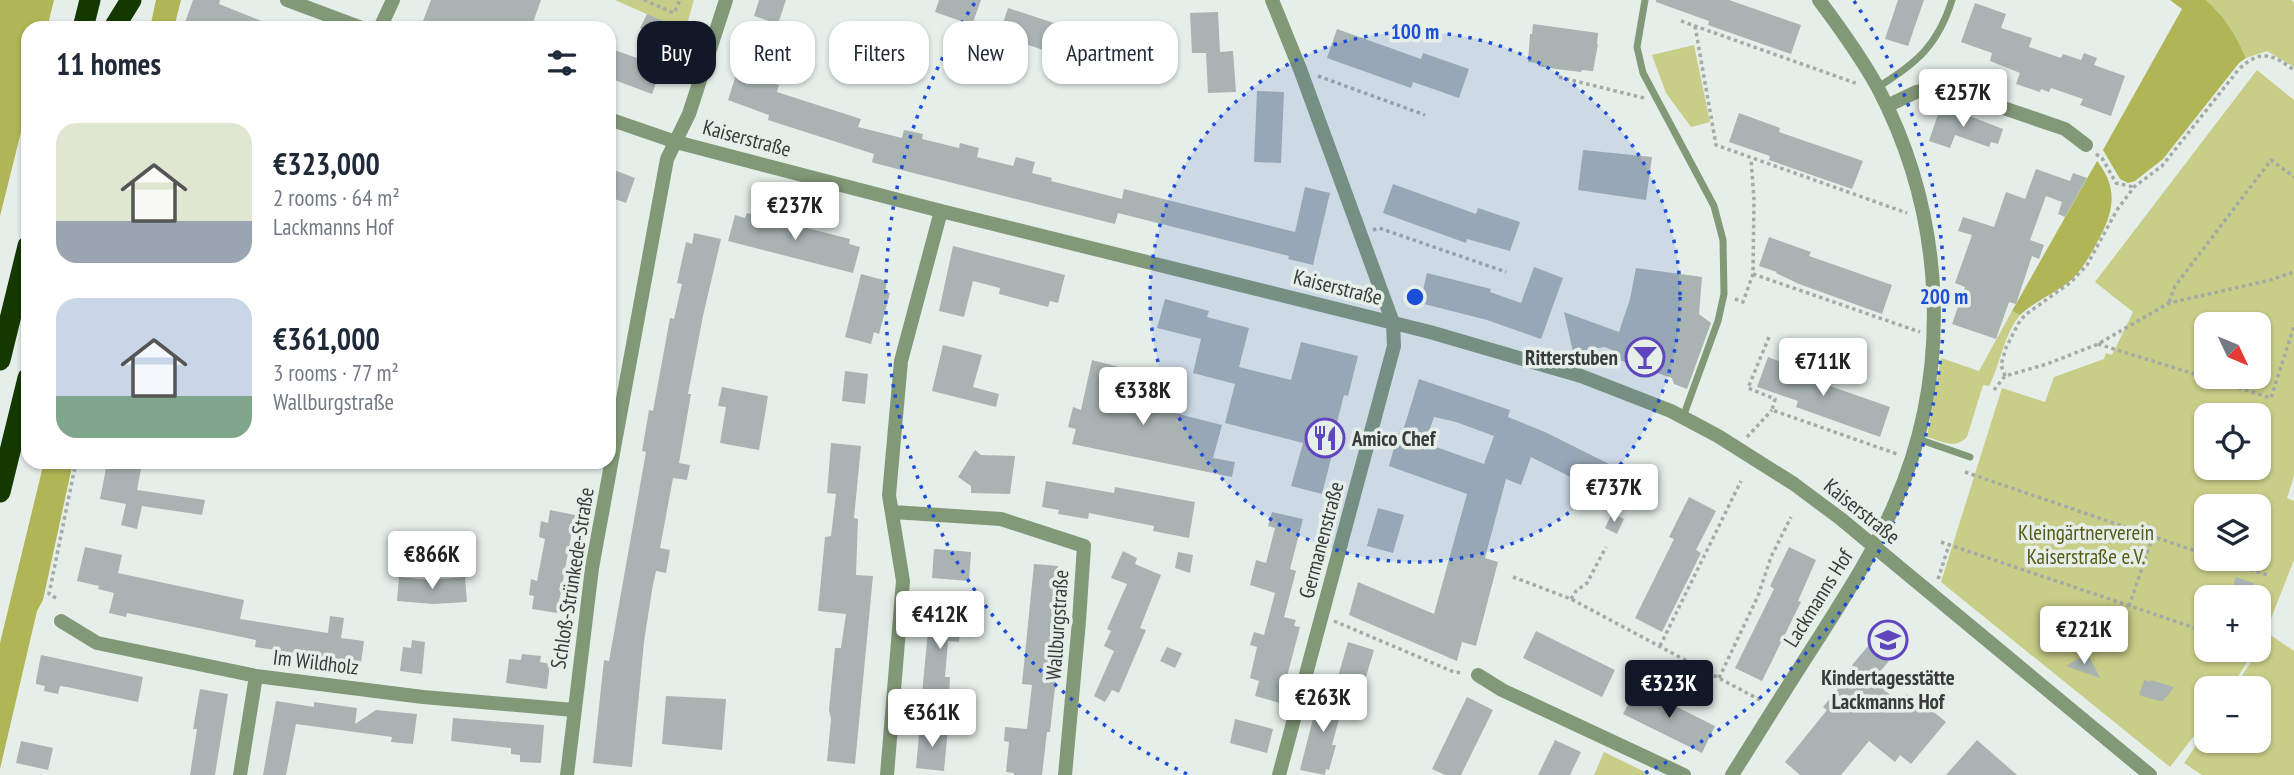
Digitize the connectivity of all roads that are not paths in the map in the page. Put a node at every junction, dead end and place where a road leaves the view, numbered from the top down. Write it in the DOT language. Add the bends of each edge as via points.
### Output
graph roads {
  1 [pos="90,0"];
  2 [pos="122,0"];
  3 [pos="131,0"];
  4 [pos="287,0"];
  5 [pos="393,0"];
  6 [pos="726,0"];
  7 [pos="1272,0"];
  8 [pos="1645,0"];
  9 [pos="1819,0"];
  10 [pos="1952,0"];
  11 [pos="85,21"];
  12 [pos="117,21"];
  13 [pos="119,21"];
  14 [pos="343,21"];
  15 [pos="383,21"];
  16 [pos="1877,88"];
  17 [pos="1887,106"];
  18 [pos="616,121"];
  19 [pos="676,142"];
  20 [pos="2086,145"];
  21 [pos="941,211"];
  22 [pos="21,274"];
  23 [pos="1393,323"];
  24 [pos="0,360"];
  25 [pos="21,406"];
  26 [pos="616,415"];
  27 [pos="1683,417"];
  28 [pos="1918,439"];
  29 [pos="1970,457"];
  30 [pos="607,469"];
  31 [pos="0,492"];
  32 [pos="893,512"];
  33 [pos="1874,547"];
  34 [pos="61,621"];
  35 [pos="1478,675"];
  36 [pos="256,676"];
  37 [pos="574,710"];
  38 [pos="240,775"];
  39 [pos="567,775"];
  40 [pos="887,775"];
  41 [pos="1065,775"];
  42 [pos="1279,775"];
  43 [pos="1684,775"];
  44 [pos="1732,775"];
  45 [pos="2150,775"];
  1 -- 11 [label="highway"];
  2 -- 12 [label="highway"];
  3 -- 13 [label="highway"];
  4 -- 14 [label="street"];
  5 -- 15 [label="street"];
  6 -- 19 [label="street, Schloß-Strünkede-Straße"];
  7 -- 23 [label="street, Germanenstraße"];
  8 -- 27 [label="lane" via="1638,33 1639,61 1719,218 1723,240 1724,295"];
  9 -- 16 [label="street, Lackmanns Hof"];
  10 -- 16 [label="lane" via="1930,47"];
  16 -- 17 [label="street, Lackmanns Hof"];
  17 -- 20 [label="street" via="1916,92 1942,87 2065,129"];
  17 -- 28 [label="street, Lackmanns Hof" via="1908,157 1925,220 1932,270 1934,333"];
  18 -- 19 [label="street, Kaiserstraße"];
  19 -- 21 [label="street, Kaiserstraße"];
  19 -- 26 [label="street, Schloß-Strünkede-Straße" via="667,159"];
  21 -- 23 [label="street, Kaiserstraße"];
  21 -- 32 [label="street" via="901,361 889,495"];
  22 -- 24 [label="highway"];
  23 -- 27 [label="street, Kaiserstraße" via="1581,376"];
  23 -- 42 [label="street, Germanenstraße" via="1394,346"];
  25 -- 31 [label="highway"];
  27 -- 33 [label="street, Kaiserstraße" via="1794,484"];
  28 -- 29 [label="lane"];
  28 -- 33 [label="street, Lackmanns Hof"];
  30 -- 37 [label="street, Schloß-Strünkede-Straße"];
  32 -- 40 [label="street" via="903,581"];
  32 -- 41 [label="street, Wallburgstraße" via="1001,519 1084,546"];
  33 -- 44 [label="street, Lackmanns Hof"];
  33 -- 45 [label="street, Kaiserstraße"];
  34 -- 36 [label="street, Im Wildholz" via="97,643"];
  35 -- 43 [label="street"];
  36 -- 37 [label="street, Im Wildholz"];
  36 -- 38 [label="street"];
  37 -- 39 [label="street, Schloß-Strünkede-Straße"];
}
